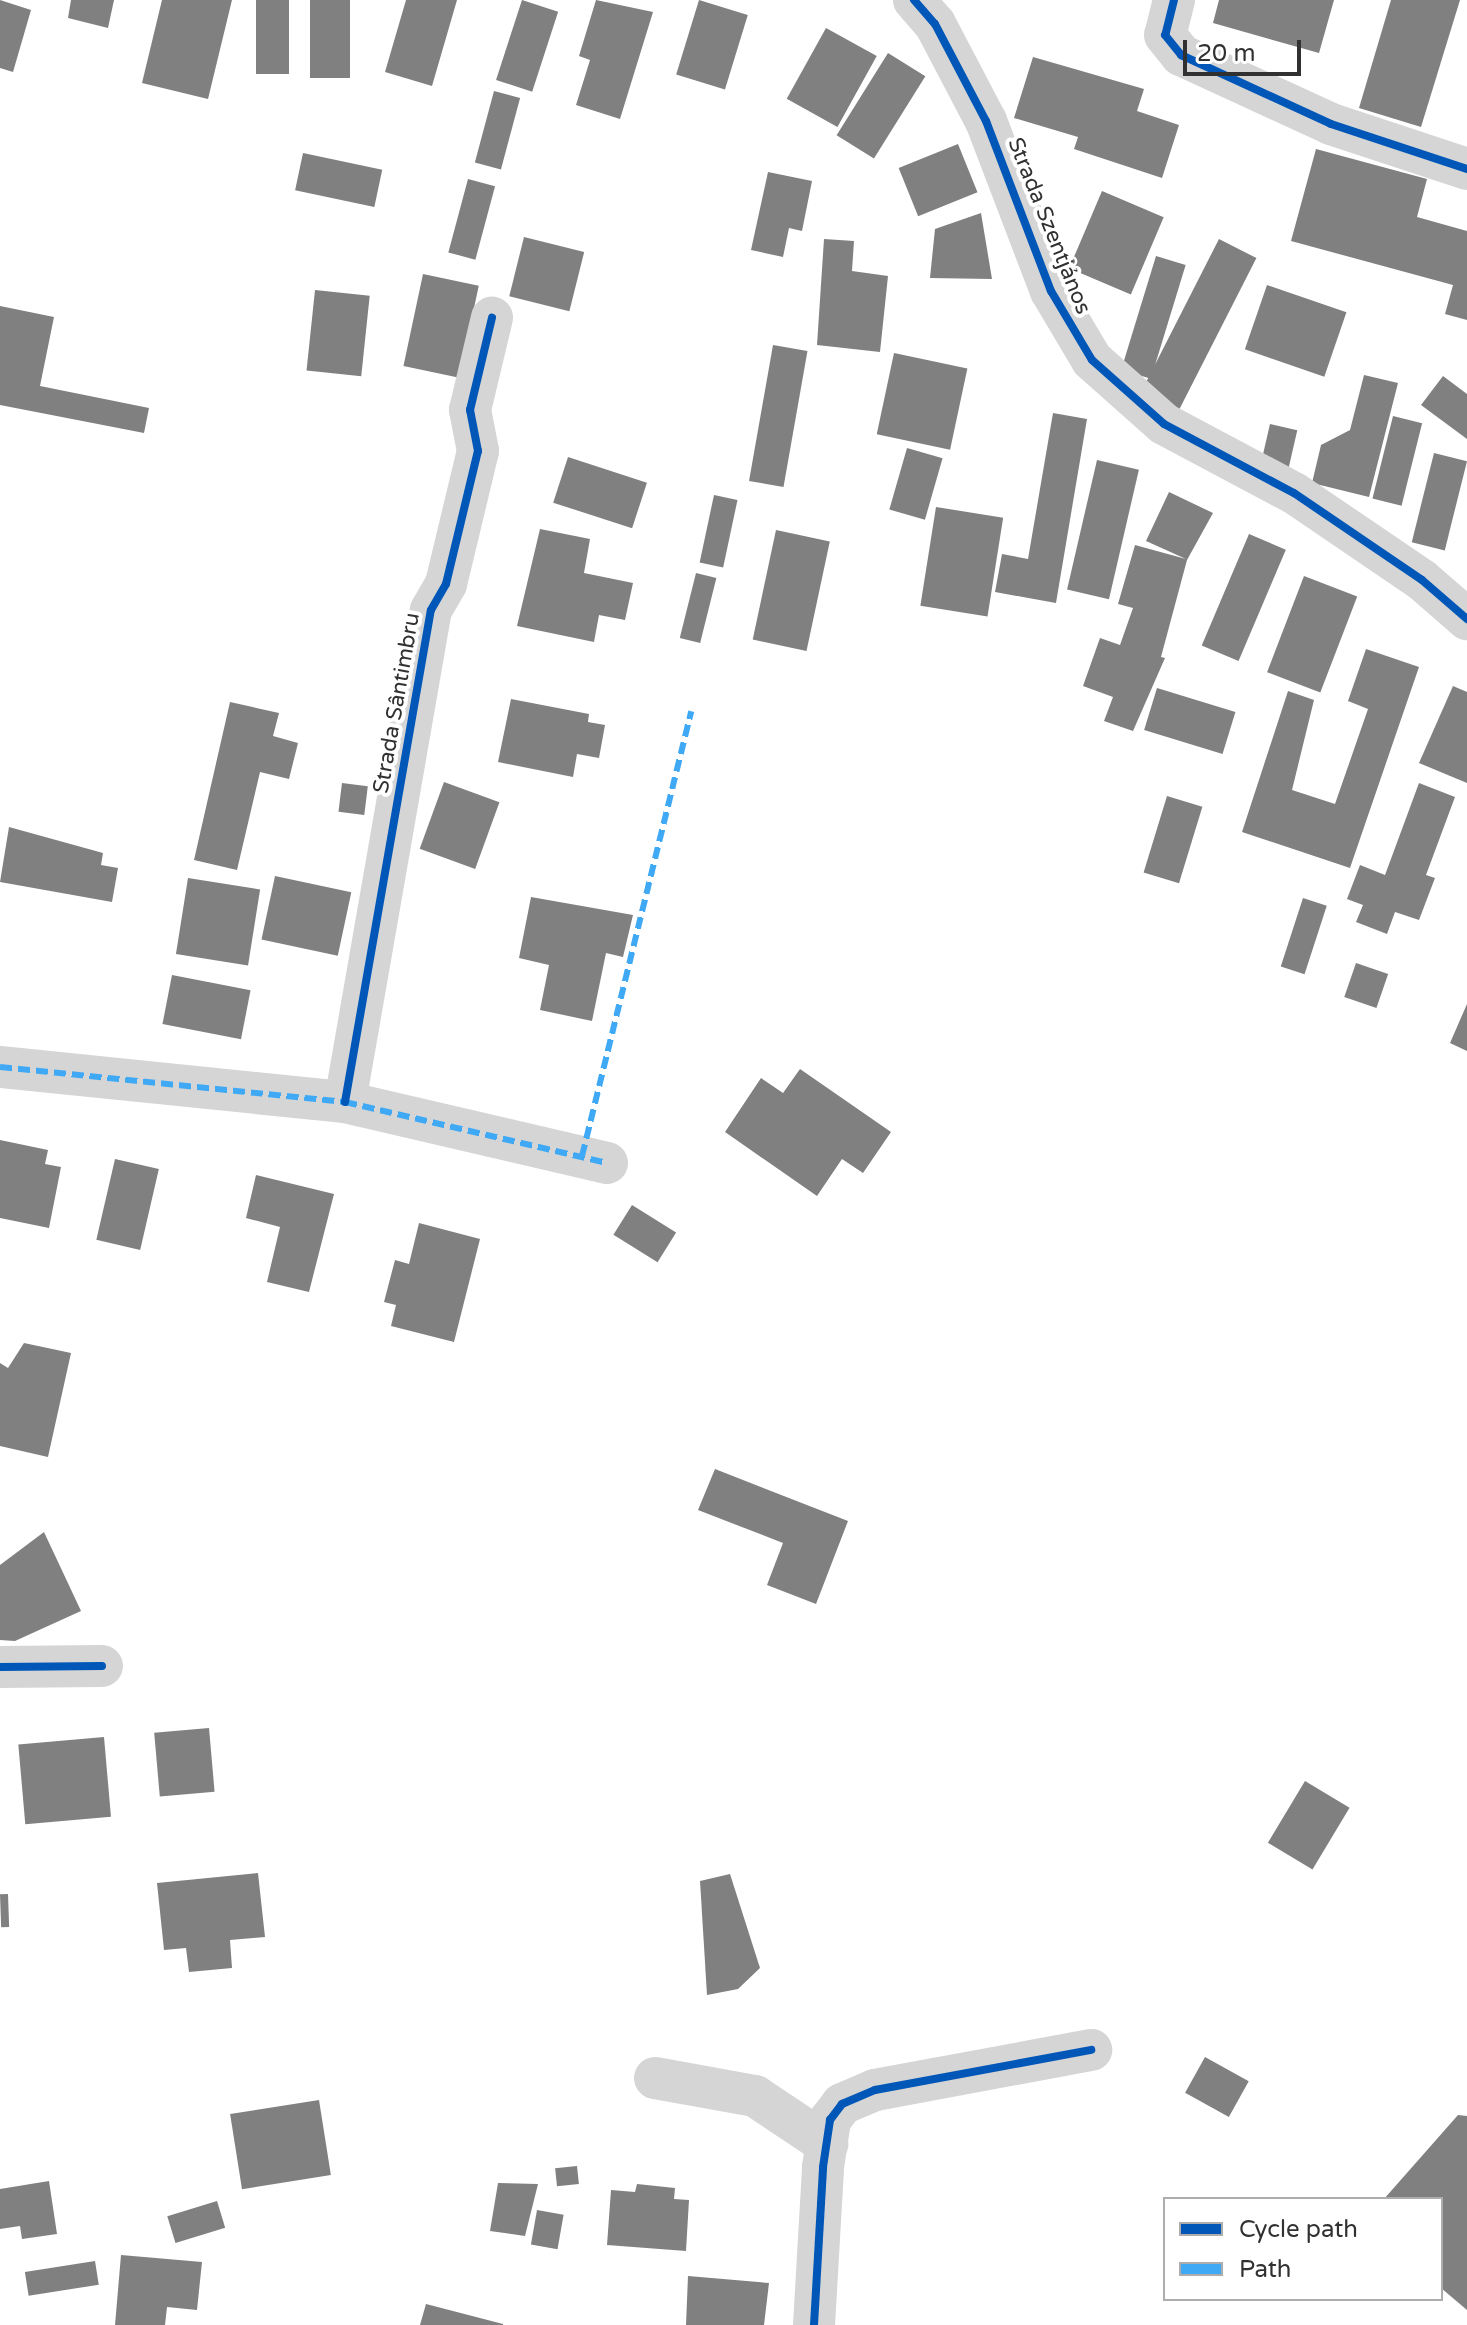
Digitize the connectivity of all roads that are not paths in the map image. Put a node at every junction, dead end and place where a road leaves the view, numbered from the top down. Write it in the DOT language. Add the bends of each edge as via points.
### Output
graph roads {
  1 [pos="914,0"];
  2 [pos="1174,0"];
  3 [pos="1467,169"];
  4 [pos="492,318"];
  5 [pos="1467,619"];
  6 [pos="0,1067"];
  7 [pos="345,1102"];
  8 [pos="607,1163"];
  9 [pos="102,1666"];
  10 [pos="0,1667"];
  11 [pos="1091,2050"];
  12 [pos="655,2078"];
  13 [pos="827,2144"];
  14 [pos="814,2325"];
  1 -- 5 [label="street, Strada Szentjános" via="935,24 986,121 1051,291 1092,360 1164,424 1294,493 1422,580"];
  2 -- 3 [label="street" via="1165,35 1181,55 1331,124"];
  4 -- 7 [label="street, Strada Sântimbru" via="470,410 478,451 446,584 431,610"];
  6 -- 7 [label="street"];
  7 -- 8 [label="street"];
  9 -- 10 [label="street"];
  11 -- 13 [label="street" via="875,2090 842,2104 830,2120"];
  12 -- 13 [label="street" via="755,2096"];
  13 -- 14 [label="street"];
}
